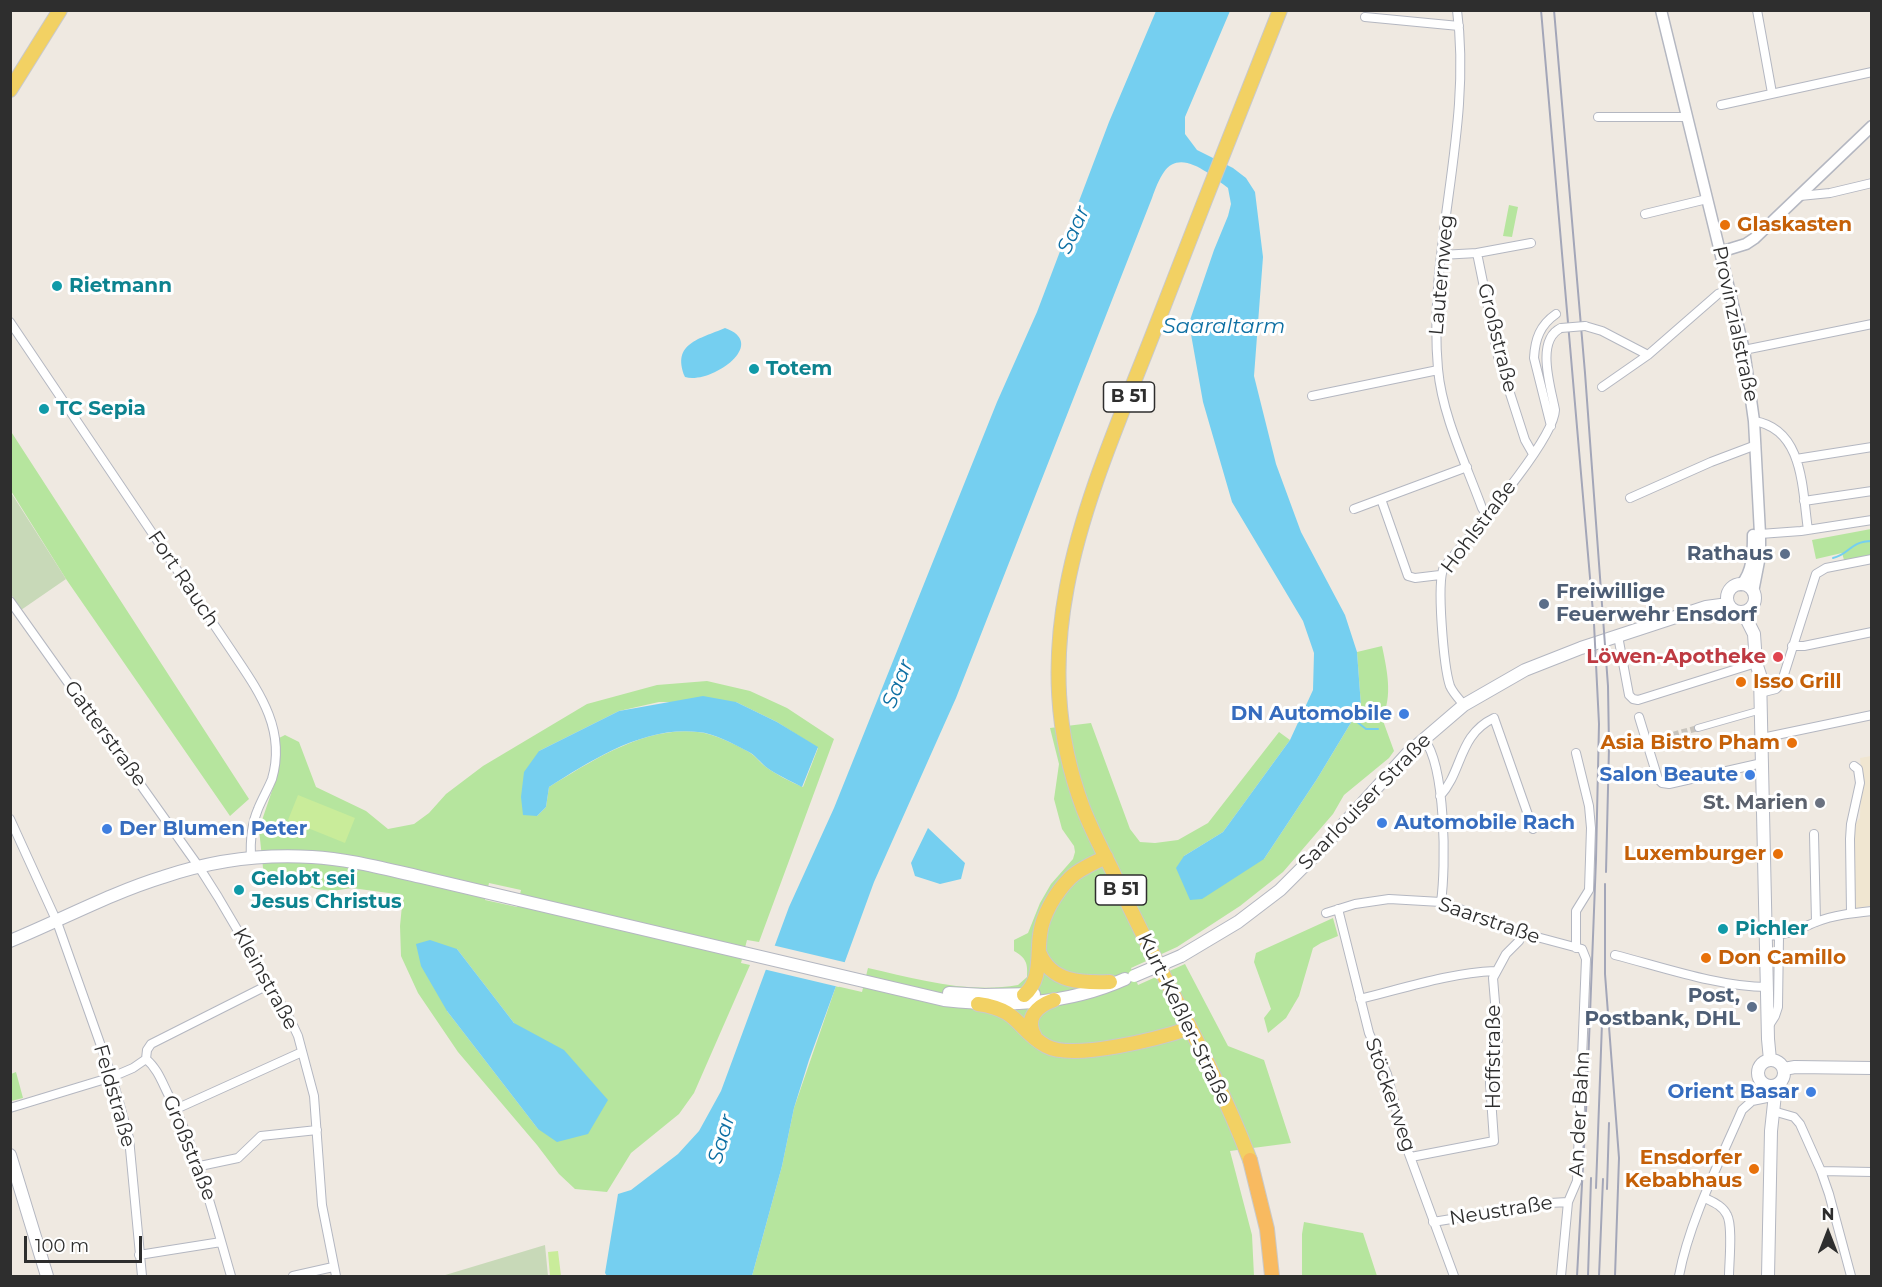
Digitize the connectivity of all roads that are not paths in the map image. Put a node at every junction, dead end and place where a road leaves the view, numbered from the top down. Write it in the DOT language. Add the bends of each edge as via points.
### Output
graph roads {
  1 [pos="60,10"];
  2 [pos="1280,10"];
  3 [pos="1457,10"];
  4 [pos="1661,10"];
  5 [pos="1756,10"];
  6 [pos="1365,17"];
  7 [pos="1459,26"];
  8 [pos="1872,72"];
  9 [pos="10,90"];
  10 [pos="1772,93"];
  11 [pos="1721,105"];
  12 [pos="1598,117"];
  13 [pos="1688,117"];
  14 [pos="1872,126"];
  15 [pos="1822,174"];
  16 [pos="1872,183"];
  17 [pos="1830,193"];
  18 [pos="1800,196"];
  19 [pos="1707,199"];
  20 [pos="1645,214"];
  21 [pos="1531,243"];
  22 [pos="1720,252"];
  23 [pos="1477,253"];
  24 [pos="1441,255"];
  25 [pos="1729,289"];
  26 [pos="1556,314"];
  27 [pos="10,322"];
  28 [pos="1872,324"];
  29 [pos="1744,350"];
  30 [pos="1648,355"];
  31 [pos="1438,370"];
  32 [pos="1602,387"];
  33 [pos="1311,396"];
  34 [pos="1754,421"];
  35 [pos="1551,426"];
  36 [pos="1756,445"];
  37 [pos="1872,447"];
  38 [pos="1533,454"];
  39 [pos="1796,459"];
  40 [pos="1467,467"];
  41 [pos="1757,486"];
  42 [pos="1872,491"];
  43 [pos="1630,498"];
  44 [pos="1381,499"];
  45 [pos="1804,501"];
  46 [pos="1354,509"];
  47 [pos="1487,515"];
  48 [pos="1872,520"];
  49 [pos="1808,530"];
  50 [pos="1760,534"];
  51 [pos="1872,559"];
  52 [pos="1440,575"];
  53 [pos="1741,585"];
  54 [pos="1728,600"];
  55 [pos="10,601"];
  56 [pos="1750,603"];
  57 [pos="1872,632"];
  58 [pos="1618,636"];
  59 [pos="1792,646"];
  60 [pos="1758,669"];
  61 [pos="1760,693"];
  62 [pos="1464,705"];
  63 [pos="1761,710"];
  64 [pos="1872,715"];
  65 [pos="1639,717"];
  66 [pos="1698,728"];
  67 [pos="1762,738"];
  68 [pos="1424,740"];
  69 [pos="1576,753"];
  70 [pos="1762,763"];
  71 [pos="1854,766"];
  72 [pos="1440,796"];
  73 [pos="10,819"];
  74 [pos="1533,829"];
  75 [pos="1815,834"];
  76 [pos="1106,857"];
  77 [pos="251,859"];
  78 [pos="199,867"];
  79 [pos="1442,902"];
  80 [pos="1338,909"];
  81 [pos="1872,911"];
  82 [pos="1326,913"];
  83 [pos="1851,913"];
  84 [pos="57,922"];
  85 [pos="1816,922"];
  86 [pos="1522,933"];
  87 [pos="1773,936"];
  88 [pos="10,941"];
  89 [pos="1579,949"];
  90 [pos="1039,952"];
  91 [pos="1615,956"];
  92 [pos="1495,971"];
  93 [pos="1130,978"];
  94 [pos="1110,982"];
  95 [pos="270,984"];
  96 [pos="1767,987"];
  97 [pos="897,988"];
  98 [pos="1024,995"];
  99 [pos="1360,999"];
  100 [pos="1054,1000"];
  101 [pos="978,1004"];
  102 [pos="1768,1027"];
  103 [pos="1190,1028"];
  104 [pos="1036,1039"];
  105 [pos="302,1052"];
  106 [pos="146,1059"];
  107 [pos="1770,1060"];
  108 [pos="1872,1068"];
  109 [pos="1784,1069"];
  110 [pos="112,1077"];
  111 [pos="1771,1085"];
  112 [pos="1767,1098"];
  113 [pos="10,1108"];
  114 [pos="176,1109"];
  115 [pos="1773,1111"];
  116 [pos="317,1130"];
  117 [pos="1771,1131"];
  118 [pos="10,1155"];
  119 [pos="1411,1157"];
  120 [pos="1250,1160"];
  121 [pos="200,1166"];
  122 [pos="1821,1170"];
  123 [pos="1872,1172"];
  124 [pos="14,1176"];
  125 [pos="1705,1198"];
  126 [pos="1568,1202"];
  127 [pos="1433,1222"];
  128 [pos="221,1242"];
  129 [pos="139,1255"];
  130 [pos="333,1267"];
  131 [pos="47,1276"];
  132 [pos="141,1276"];
  133 [pos="231,1276"];
  134 [pos="293,1276"];
  135 [pos="336,1276"];
  136 [pos="1272,1276"];
  137 [pos="1454,1276"];
  138 [pos="1561,1276"];
  139 [pos="1679,1276"];
  140 [pos="1729,1276"];
  141 [pos="1768,1276"];
  142 [pos="1851,1276"];
  1 -- 9 [label="main road"];
  2 -- 76 [label="main road, Kurt-Keßler-Straße / B 51" via="1094,490 1079,532 1063,601 1059,660 1063,726 1083,809"];
  3 -- 7 [label="street, Lauternweg"];
  4 -- 13 [label="street, Provinzialstraße"];
  5 -- 10 [label="street"];
  6 -- 7 [label="street"];
  7 -- 24 [label="street, Lauternweg" via="1457,120"];
  8 -- 10 [label="street"];
  10 -- 11 [label="street"];
  12 -- 13 [label="street"];
  13 -- 19 [label="street, Provinzialstraße"];
  14 -- 15 [label="street"];
  15 -- 17 [label="street"];
  15 -- 18 [label="street"];
  16 -- 17 [label="street"];
  17 -- 18 [label="street"];
  18 -- 22 [label="street" via="1746,244"];
  19 -- 20 [label="street"];
  19 -- 22 [label="street, Provinzialstraße"];
  21 -- 23 [label="street"];
  22 -- 25 [label="street, Provinzialstraße"];
  23 -- 24 [label="street"];
  23 -- 38 [label="street, Großstraße" via="1498,356 1524,440"];
  24 -- 31 [label="street, Lauternweg" via="1436,320"];
  25 -- 29 [label="street, Provinzialstraße"];
  25 -- 30 [label="street" via="1718,294"];
  26 -- 35 [label="street" via="1543,325 1534,346"];
  27 -- 77 [label="street, Fort Rauch" via="269,712 274,767 252,828"];
  28 -- 29 [label="street"];
  29 -- 34 [label="street, Provinzialstraße"];
  30 -- 32 [label="street"];
  30 -- 35 [label="street, Hohlstraße, bridge" via="1585,326 1553,332 1546,348 1555,410"];
  31 -- 33 [label="street"];
  31 -- 40 [label="street, Lauternweg" via="1444,401"];
  34 -- 36 [label="street, Provinzialstraße"];
  34 -- 39 [label="street" via="1778,429"];
  35 -- 38 [label="street, Hohlstraße"];
  36 -- 41 [label="street, Provinzialstraße"];
  36 -- 43 [label="street"];
  37 -- 39 [label="street"];
  38 -- 47 [label="street, Hohlstraße"];
  39 -- 45 [label="street"];
  40 -- 44 [label="street"];
  40 -- 47 [label="street, Lauternweg"];
  41 -- 50 [label="street, Provinzialstraße"];
  41 -- 53 [label="street, Provinzialstraße" via="1751,566"];
  42 -- 45 [label="street"];
  44 -- 46 [label="street"];
  44 -- 52 [label="street" via="1408,576"];
  45 -- 49 [label="street"];
  47 -- 52 [label="street, Hohlstraße"];
  48 -- 49 [label="street"];
  49 -- 50 [label="street"];
  50 -- 56 [label="street, Provinzialstraße" via="1760,556"];
  51 -- 59 [label="street" via="1816,573"];
  52 -- 62 [label="street, Hohlstraße" via="1448,676"];
  53 -- 54 [label="main road" via="1732,588"];
  53 -- 56 [label="main road" via="1748,587"];
  54 -- 56 [label="main road" via="1736,611"];
  54 -- 58 [label="main road, Saarlouiser Straße"];
  55 -- 78 [label="street, Gatterstraße"];
  56 -- 60 [label="main road"];
  57 -- 59 [label="street"];
  58 -- 60 [label="street" via="1633,699 1731,670"];
  58 -- 62 [label="main road, Saarlouiser Straße" via="1525,670"];
  59 -- 61 [label="street" via="1781,684"];
  60 -- 61 [label="main road"];
  61 -- 63 [label="main road"];
  62 -- 68 [label="main road, Saarlouiser Straße"];
  63 -- 66 [label="street"];
  63 -- 67 [label="main road"];
  64 -- 67 [label="street"];
  65 -- 70 [label="street" via="1662,783"];
  67 -- 70 [label="main road"];
  68 -- 72 [label="street" via="1433,756"];
  68 -- 93 [label="main road, Saarlouiser Straße, bridge" via="1280,890 1212,939"];
  69 -- 89 [label="street, An der Bahn" via="1591,828 1590,882 1587,896 1576,911"];
  70 -- 87 [label="main road"];
  71 -- 83 [label="street" via="1860,783 1851,824"];
  72 -- 74 [label="street" via="1470,737 1494,718"];
  72 -- 79 [label="street"];
  73 -- 84 [label="street, Feldstraße"];
  75 -- 85 [label="street"];
  76 -- 90 [label="main road" via="1070,878 1057,894 1045,914"];
  76 -- 103 [label="main road, Kurt-Keßler-Straße / B 51"];
  77 -- 78 [label="main road"];
  77 -- 97 [label="main road" via="312,857 343,861"];
  78 -- 84 [label="main road" via="144,883"];
  78 -- 95 [label="street, Kleinstraße"];
  79 -- 80 [label="street, Saarstraße" via="1389,899"];
  79 -- 86 [label="street, Saarstraße"];
  80 -- 82 [label="street, Saarstraße"];
  80 -- 99 [label="street, Stöckerweg"];
  81 -- 83 [label="street"];
  83 -- 85 [label="street"];
  84 -- 88 [label="main road"];
  84 -- 110 [label="street, Feldstraße"];
  85 -- 87 [label="street"];
  86 -- 89 [label="street, Saarstraße"];
  86 -- 92 [label="street"];
  87 -- 96 [label="main road"];
  87 -- 102 [label="street" via="1779,996"];
  89 -- 126 [label="street, An der Bahn" via="1586,959 1577,1181"];
  90 -- 94 [label="main road" via="1050,968 1068,979"];
  90 -- 98 [label="main road" via="1035,981"];
  91 -- 96 [label="street" via="1694,976"];
  92 -- 99 [label="street" via="1439,978"];
  92 -- 119 [label="street, Hoffstraße" via="1498,1039 1490,1083 1494,1141"];
  93 -- 94 [label="main road"];
  93 -- 100 [label="main road" via="1086,994"];
  94 -- 98 [label="main road"];
  95 -- 105 [label="street, Kleinstraße" via="291,1021"];
  95 -- 106 [label="street" via="151,1044"];
  96 -- 102 [label="main road"];
  97 -- 98 [label="main road"];
  97 -- 101 [label="main road"];
  99 -- 119 [label="street, Stöckerweg"];
  100 -- 101 [label="main road"];
  100 -- 104 [label="main road" via="1037,1007 1032,1015 1030,1023"];
  101 -- 104 [label="main road" via="1013,1016"];
  102 -- 107 [label="main road"];
  103 -- 104 [label="main road" via="1156,1039 1082,1051 1054,1050"];
  103 -- 120 [label="main road, Kurt-Keßler-Straße / B 51"];
  105 -- 114 [label="street"];
  105 -- 116 [label="street, Kleinstraße" via="315,1096"];
  106 -- 110 [label="street"];
  106 -- 114 [label="street, Großstraße"];
  107 -- 109 [label="main road" via="1779,1062"];
  107 -- 111 [label="main road" via="1762,1062 1758,1070 1759,1079"];
  108 -- 109 [label="main road"];
  109 -- 111 [label="main road" via="1782,1080"];
  110 -- 113 [label="street"];
  110 -- 129 [label="street, Feldstraße" via="129,1138"];
  111 -- 112 [label="main road"];
  111 -- 115 [label="main road"];
  112 -- 117 [label="main road"];
  112 -- 125 [label="street" via="1752,1101 1742,1110"];
  114 -- 121 [label="street, Großstraße"];
  115 -- 117 [label="main road"];
  115 -- 122 [label="street" via="1791,1116 1800,1124"];
  116 -- 121 [label="street" via="261,1136 238,1158"];
  116 -- 130 [label="street, Kleinstraße" via="322,1205"];
  117 -- 141 [label="main road"];
  118 -- 124 [label="main road"];
  119 -- 127 [label="street, Stöckerweg"];
  120 -- 136 [label="highway, B 51" via="1266,1220"];
  121 -- 128 [label="street, Großstraße"];
  122 -- 123 [label="street"];
  122 -- 142 [label="street"];
  124 -- 131 [label="main road"];
  125 -- 139 [label="street"];
  125 -- 140 [label="street" via="1728,1215"];
  126 -- 127 [label="street, Neustraße"];
  126 -- 138 [label="street, An der Bahn"];
  127 -- 137 [label="street, Stöckerweg"];
  128 -- 129 [label="street"];
  128 -- 133 [label="street, Großstraße"];
  129 -- 132 [label="street, Feldstraße"];
  130 -- 134 [label="street"];
  130 -- 135 [label="street, Kleinstraße"];
}
